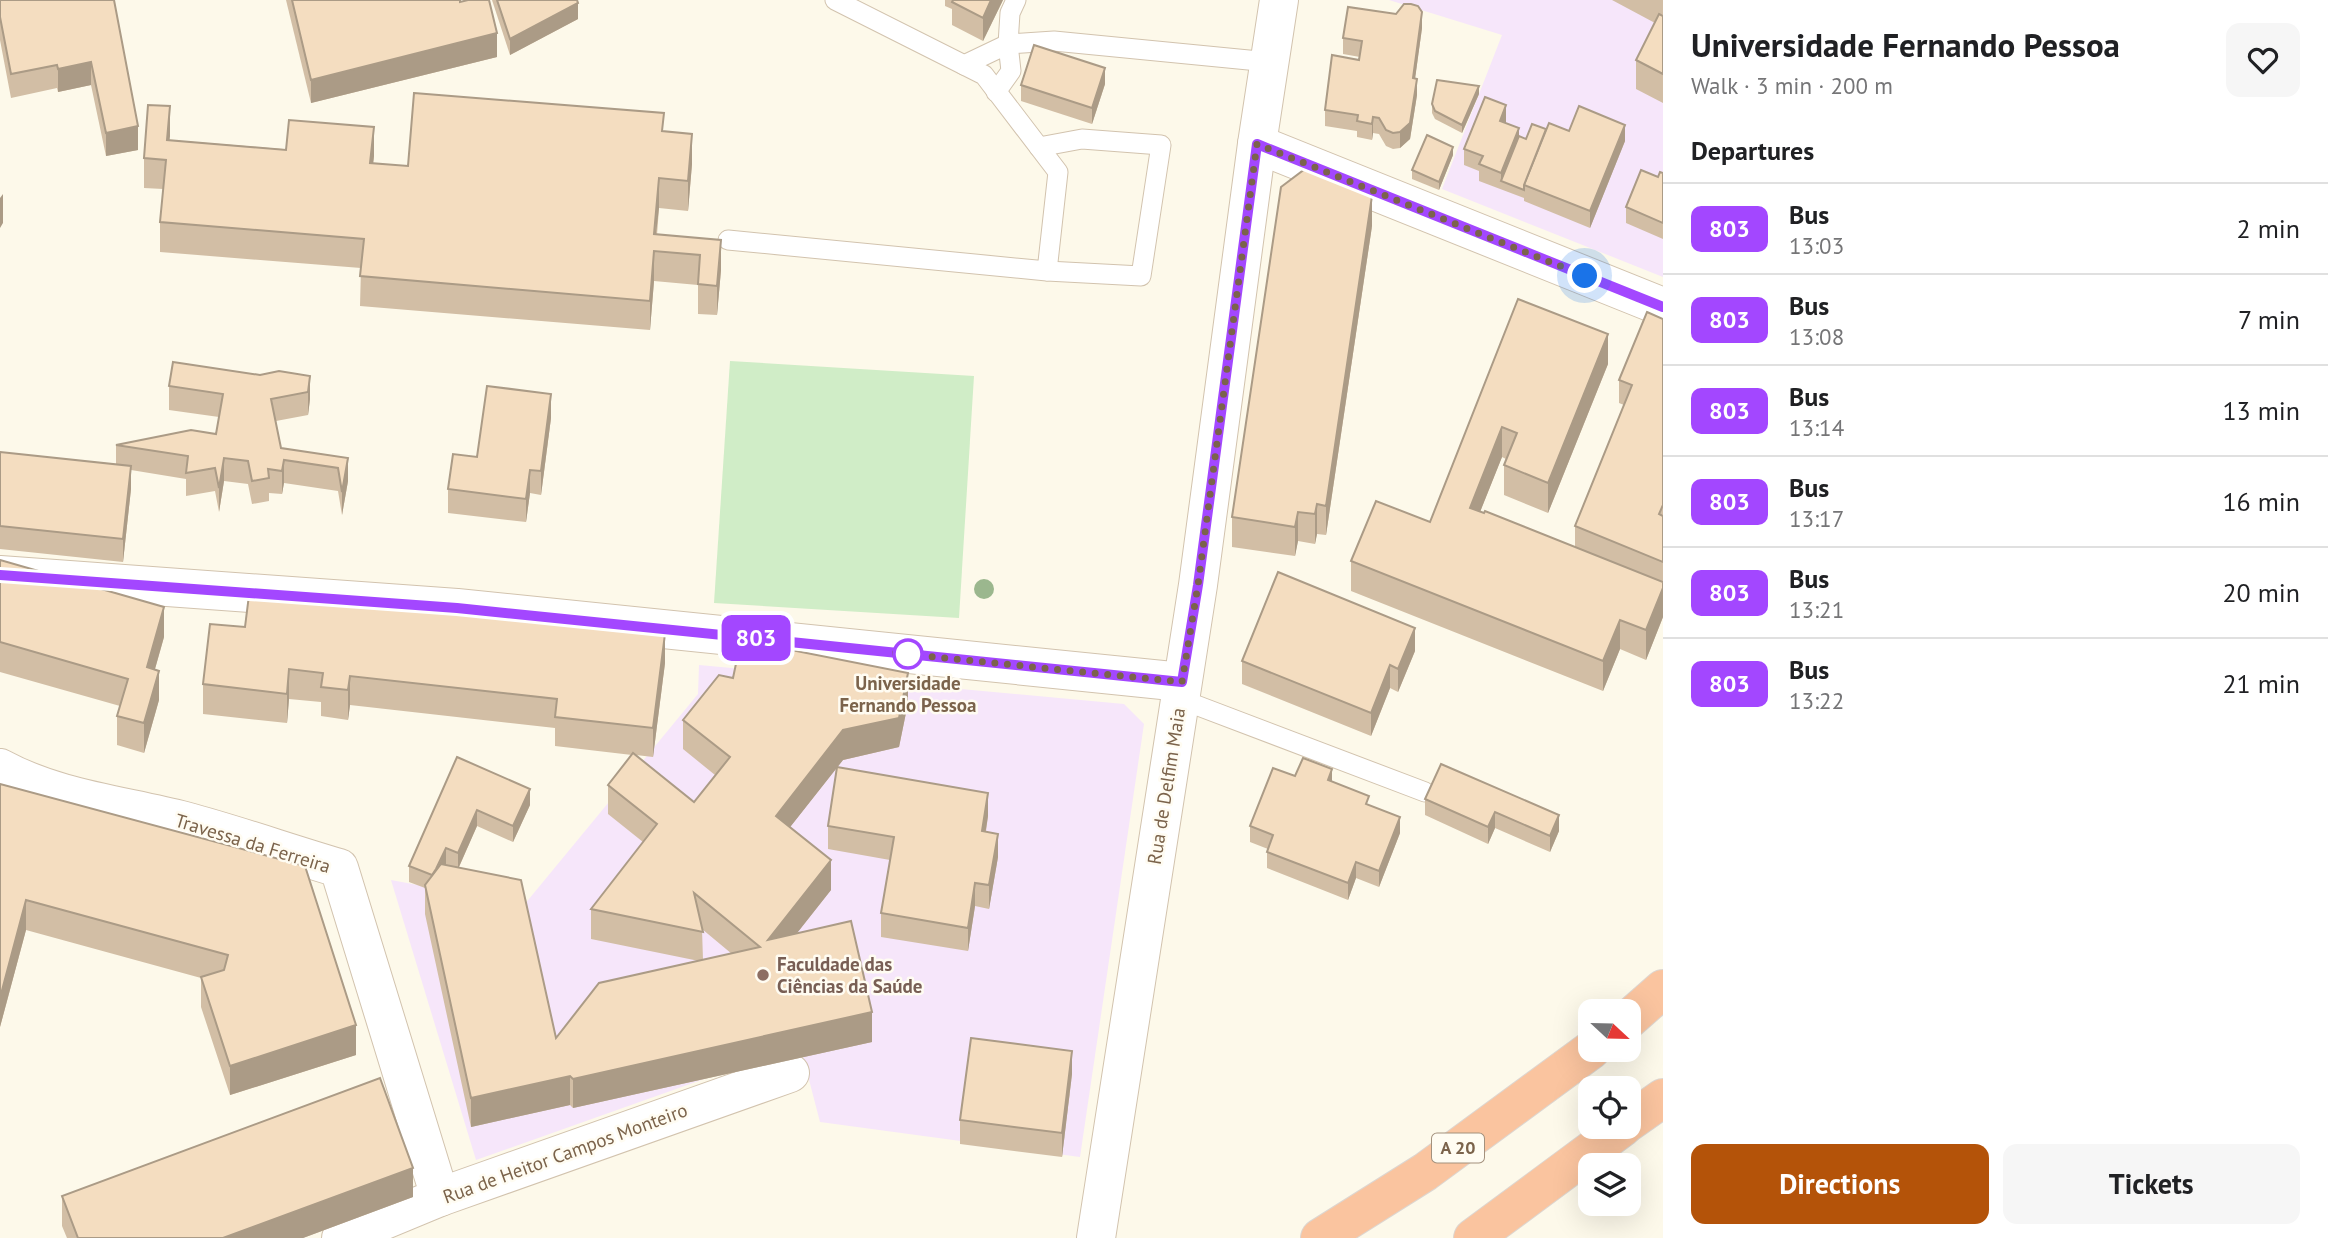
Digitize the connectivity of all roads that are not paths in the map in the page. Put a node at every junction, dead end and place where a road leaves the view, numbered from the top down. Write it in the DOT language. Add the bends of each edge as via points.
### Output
graph roads {
  1 [pos="835,0"];
  2 [pos="1016,0"];
  3 [pos="1279,0"];
  4 [pos="1008,44"];
  5 [pos="1269,62"];
  6 [pos="964,65"];
  7 [pos="996,92"];
  8 [pos="1257,144"];
  9 [pos="1039,148"];
  10 [pos="728,240"];
  11 [pos="1047,271"];
  12 [pos="1663,307"];
  13 [pos="0,575"];
  14 [pos="1181,690"];
  15 [pos="0,768"];
  16 [pos="1425,792"];
  17 [pos="1663,989"];
  18 [pos="1642,1008"];
  19 [pos="1578,1060"];
  20 [pos="790,1073"];
  21 [pos="1663,1097"];
  22 [pos="1641,1113"];
  23 [pos="1607,1139"];
  24 [pos="440,1197"];
  25 [pos="341,1238"];
  26 [pos="1097,1238"];
  27 [pos="1320,1238"];
  28 [pos="1473,1238"];
  1 -- 6 [label="lane"];
  2 -- 4 [label="lane" via="1010,13"];
  3 -- 5 [label="street, Rua de Delfim Maia"];
  4 -- 5 [label="lane" via="1054,41"];
  4 -- 6 [label="lane"];
  4 -- 7 [label="lane" via="1011,71"];
  5 -- 8 [label="street, Rua de Delfim Maia"];
  6 -- 7 [label="lane" via="984,75"];
  7 -- 9 [label="lane"];
  8 -- 12 [label="street"];
  8 -- 14 [label="street, Rua de Delfim Maia"];
  9 -- 11 [label="lane" via="1058,172"];
  9 -- 11 [label="lane" via="1082,139 1161,145 1140,276"];
  10 -- 11 [label="lane"];
  13 -- 14 [label="street" via="457,608"];
  14 -- 16 [label="lane"];
  14 -- 26 [label="street, Rua de Delfim Maia"];
  15 -- 24 [label="street, Travessa da Ferreira" via="98,803 184,821 339,868"];
  17 -- 18 [label="highway"];
  19 -- 27 [label="highway, A 20" via="1425,1172"];
  20 -- 24 [label="street, Rua de Heitor Campos Monteiro"];
  21 -- 22 [label="highway"];
  23 -- 28 [label="highway"];
  24 -- 25 [label="street, Rua de Heitor Campos Monteiro"];
}
